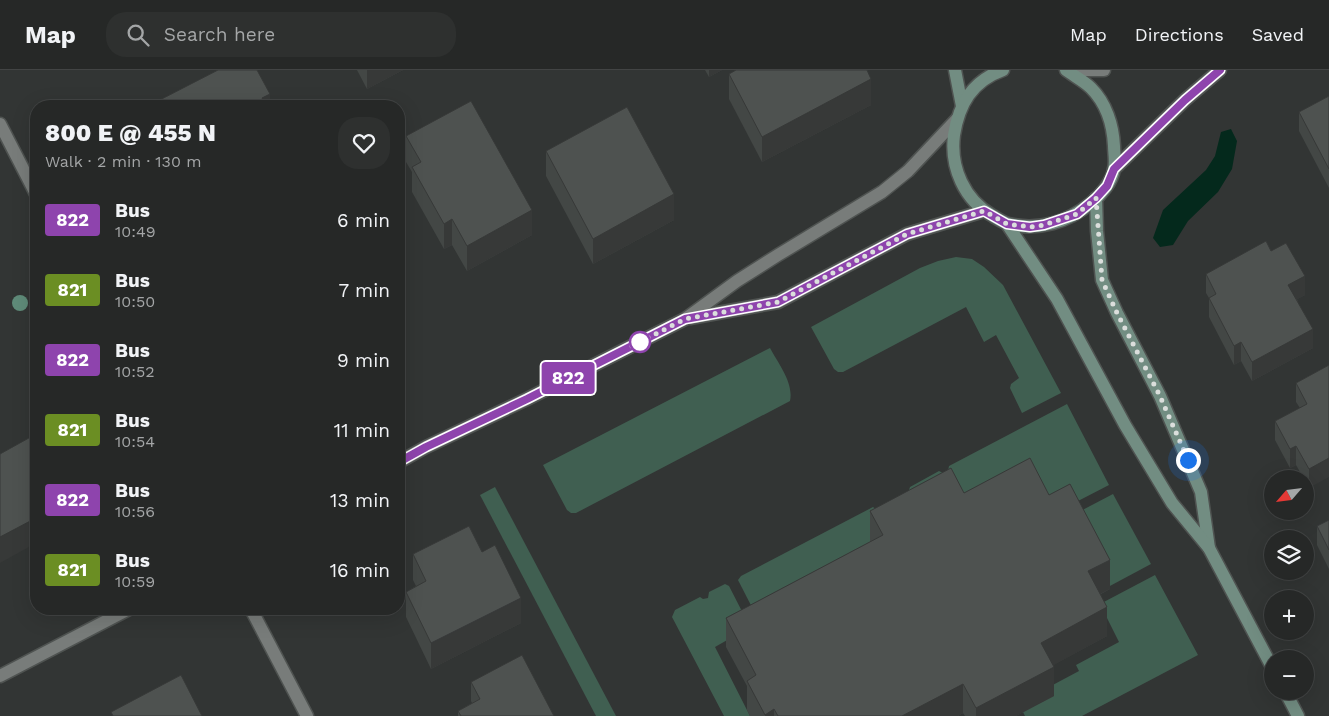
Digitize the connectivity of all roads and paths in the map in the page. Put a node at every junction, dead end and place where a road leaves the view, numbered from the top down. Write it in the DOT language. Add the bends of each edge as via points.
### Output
graph roads {
  1 [pos="955,70"];
  2 [pos="1004,70"];
  3 [pos="1066,70"];
  4 [pos="1074,70"];
  5 [pos="1104,70"];
  6 [pos="1220,70"];
  7 [pos="962,106"];
  8 [pos="957,118"];
  9 [pos="0,124"];
  10 [pos="1114,169"];
  11 [pos="30,182"];
  12 [pos="1096,198"];
  13 [pos="984,211"];
  14 [pos="1007,224"];
  15 [pos="685,319"];
  16 [pos="405,459"];
  17 [pos="1209,548"];
  18 [pos="117,615"];
  19 [pos="254,615"];
  20 [pos="1264,652"];
  21 [pos="0,676"];
  22 [pos="1290,700"];
  23 [pos="307,716"];
  24 [pos="1298,716"];
  1 -- 7 [label="main road"];
  2 -- 7 [label="main road" via="976,86"];
  3 -- 10 [label="main road" via="1091,88 1108,112 1114,142"];
  4 -- 5 [label="street"];
  6 -- 10 [label="street"];
  7 -- 8 [label="main road"];
  8 -- 13 [label="main road" via="953,156 958,177"];
  8 -- 15 [label="street" via="908,171 882,192 770,260"];
  9 -- 11 [label="street"];
  10 -- 12 [label="main road" via="1107,186"];
  12 -- 14 [label="main road" via="1077,214 1060,221 1030,227"];
  12 -- 17 [label="main road" via="1102,280 1160,396 1201,492"];
  13 -- 14 [label="main road"];
  13 -- 15 [label="street" via="907,234 778,302"];
  14 -- 17 [label="main road" via="1057,299 1125,425 1172,503"];
  15 -- 16 [label="street"];
  17 -- 20 [label="main road"];
  18 -- 21 [label="street"];
  19 -- 23 [label="street"];
  22 -- 24 [label="main road"];
}
